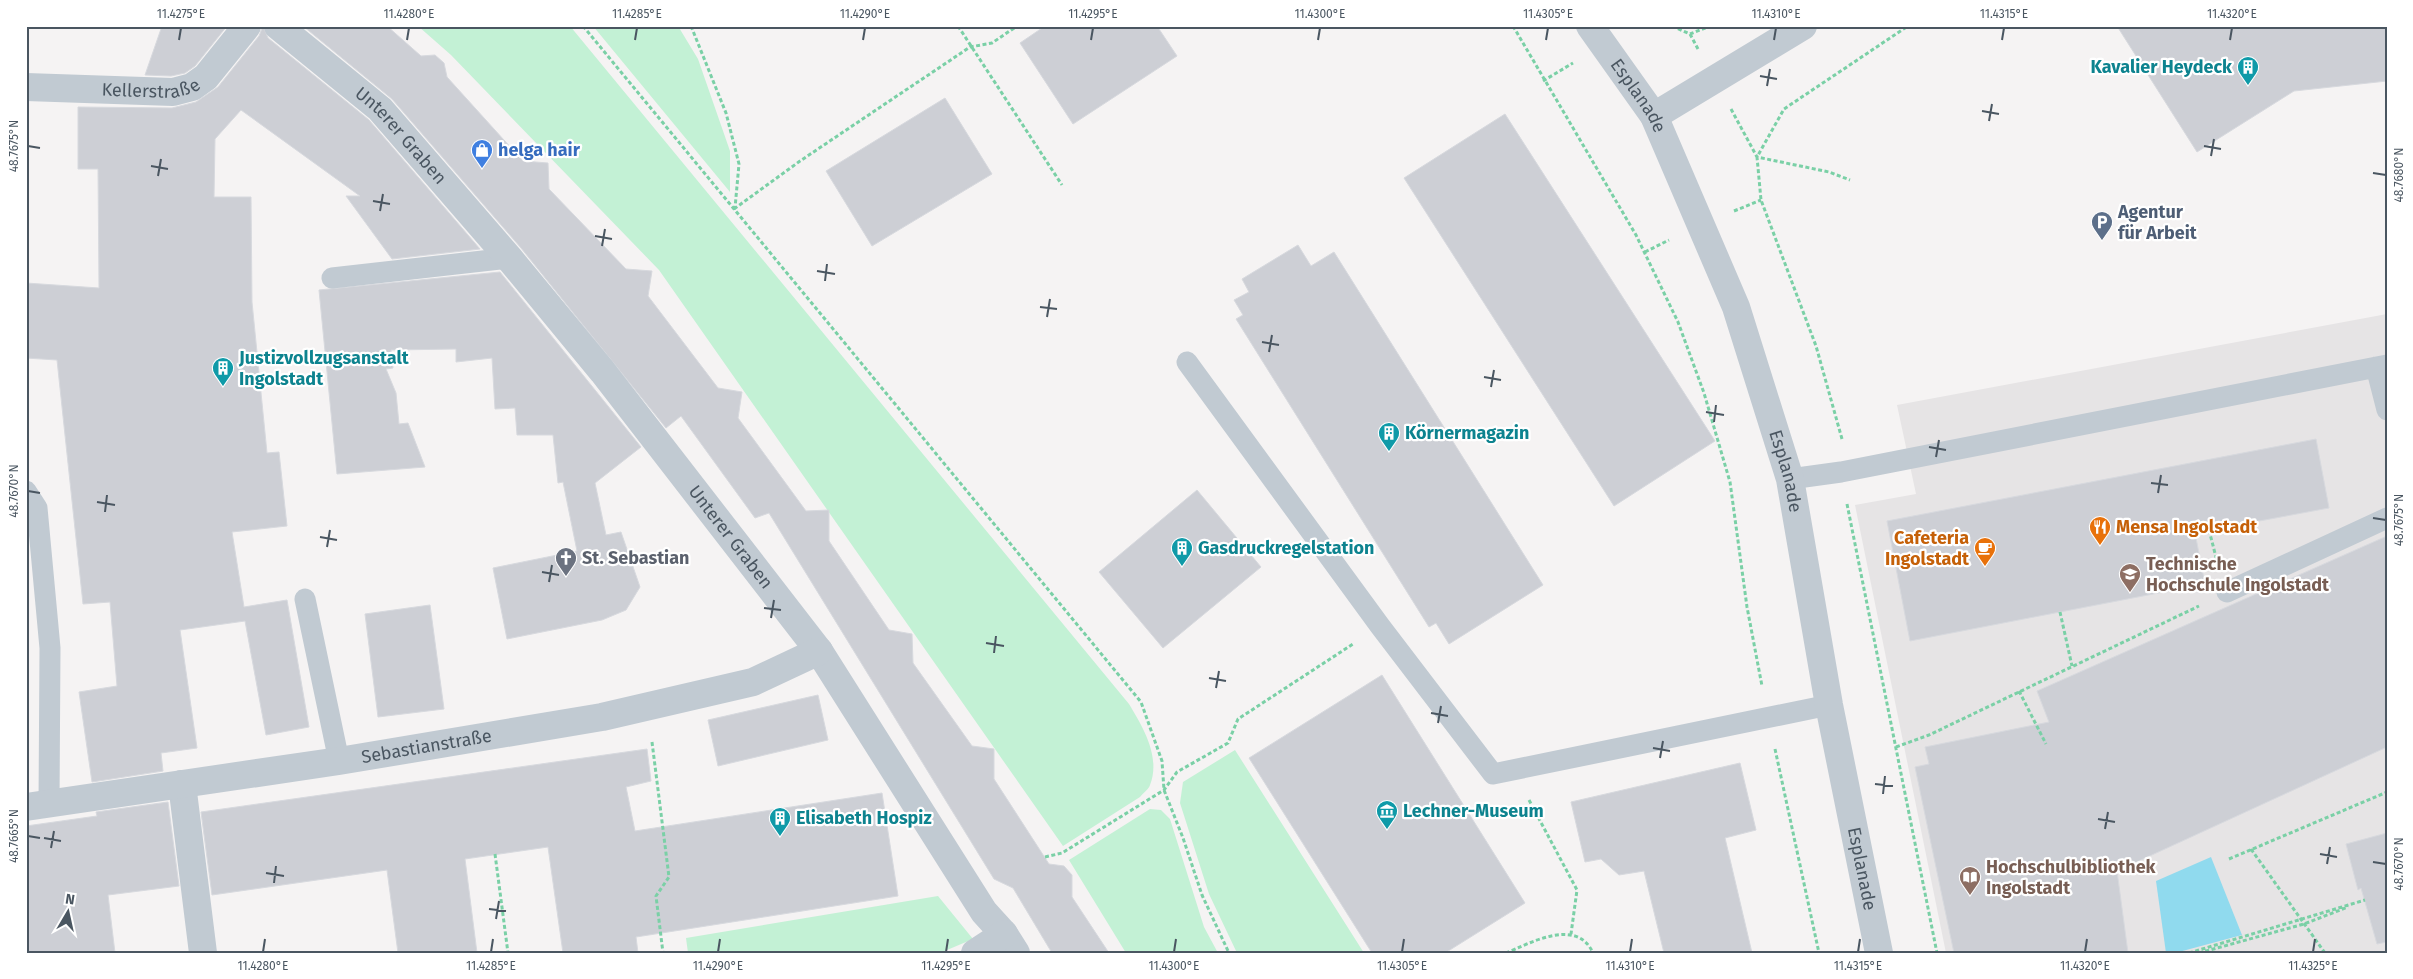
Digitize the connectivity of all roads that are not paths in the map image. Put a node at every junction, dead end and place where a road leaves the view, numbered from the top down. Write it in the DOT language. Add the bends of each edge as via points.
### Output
graph roads {
  1 [pos="247,26"];
  2 [pos="278,26"];
  3 [pos="1590,26"];
  4 [pos="1803,26"];
  5 [pos="26,87"];
  6 [pos="1654,116"];
  7 [pos="509,258"];
  8 [pos="332,278"];
  9 [pos="1187,362"];
  10 [pos="2381,366"];
  11 [pos="2387,410"];
  12 [pos="1790,478"];
  13 [pos="26,491"];
  14 [pos="2387,518"];
  15 [pos="2226,592"];
  16 [pos="305,599"];
  17 [pos="819,652"];
  18 [pos="1829,704"];
  19 [pos="339,761"];
  20 [pos="182,784"];
  21 [pos="38,805"];
  22 [pos="1010,943"];
  23 [pos="203,953"];
  24 [pos="975,953"];
  25 [pos="1879,953"];
  1 -- 5 [label="street, Kellerstraße" via="206,77 192,87 173,92"];
  2 -- 7 [label="street, Unterer Graben" via="380,109"];
  3 -- 6 [label="street, Esplanade"];
  4 -- 6 [label="street"];
  6 -- 12 [label="street, Esplanade" via="1736,307"];
  7 -- 8 [label="lane"];
  7 -- 17 [label="street, Unterer Graben" via="603,372"];
  9 -- 18 [label="lane" via="1493,774"];
  10 -- 11 [label="lane"];
  10 -- 12 [label="lane" via="1841,472"];
  12 -- 18 [label="street, Esplanade"];
  13 -- 21 [label="lane" via="37,508 50,648"];
  14 -- 15 [label="lane"];
  16 -- 19 [label="lane"];
  17 -- 19 [label="street, Sebastianstraße" via="752,682 647,707"];
  17 -- 22 [label="street, Unterer Graben" via="984,912"];
  18 -- 25 [label="street, Esplanade"];
  19 -- 20 [label="street, Sebastianstraße"];
  20 -- 21 [label="street, Sebastianstraße"];
  20 -- 23 [label="street"];
  22 -- 24 [label="street"];
}
